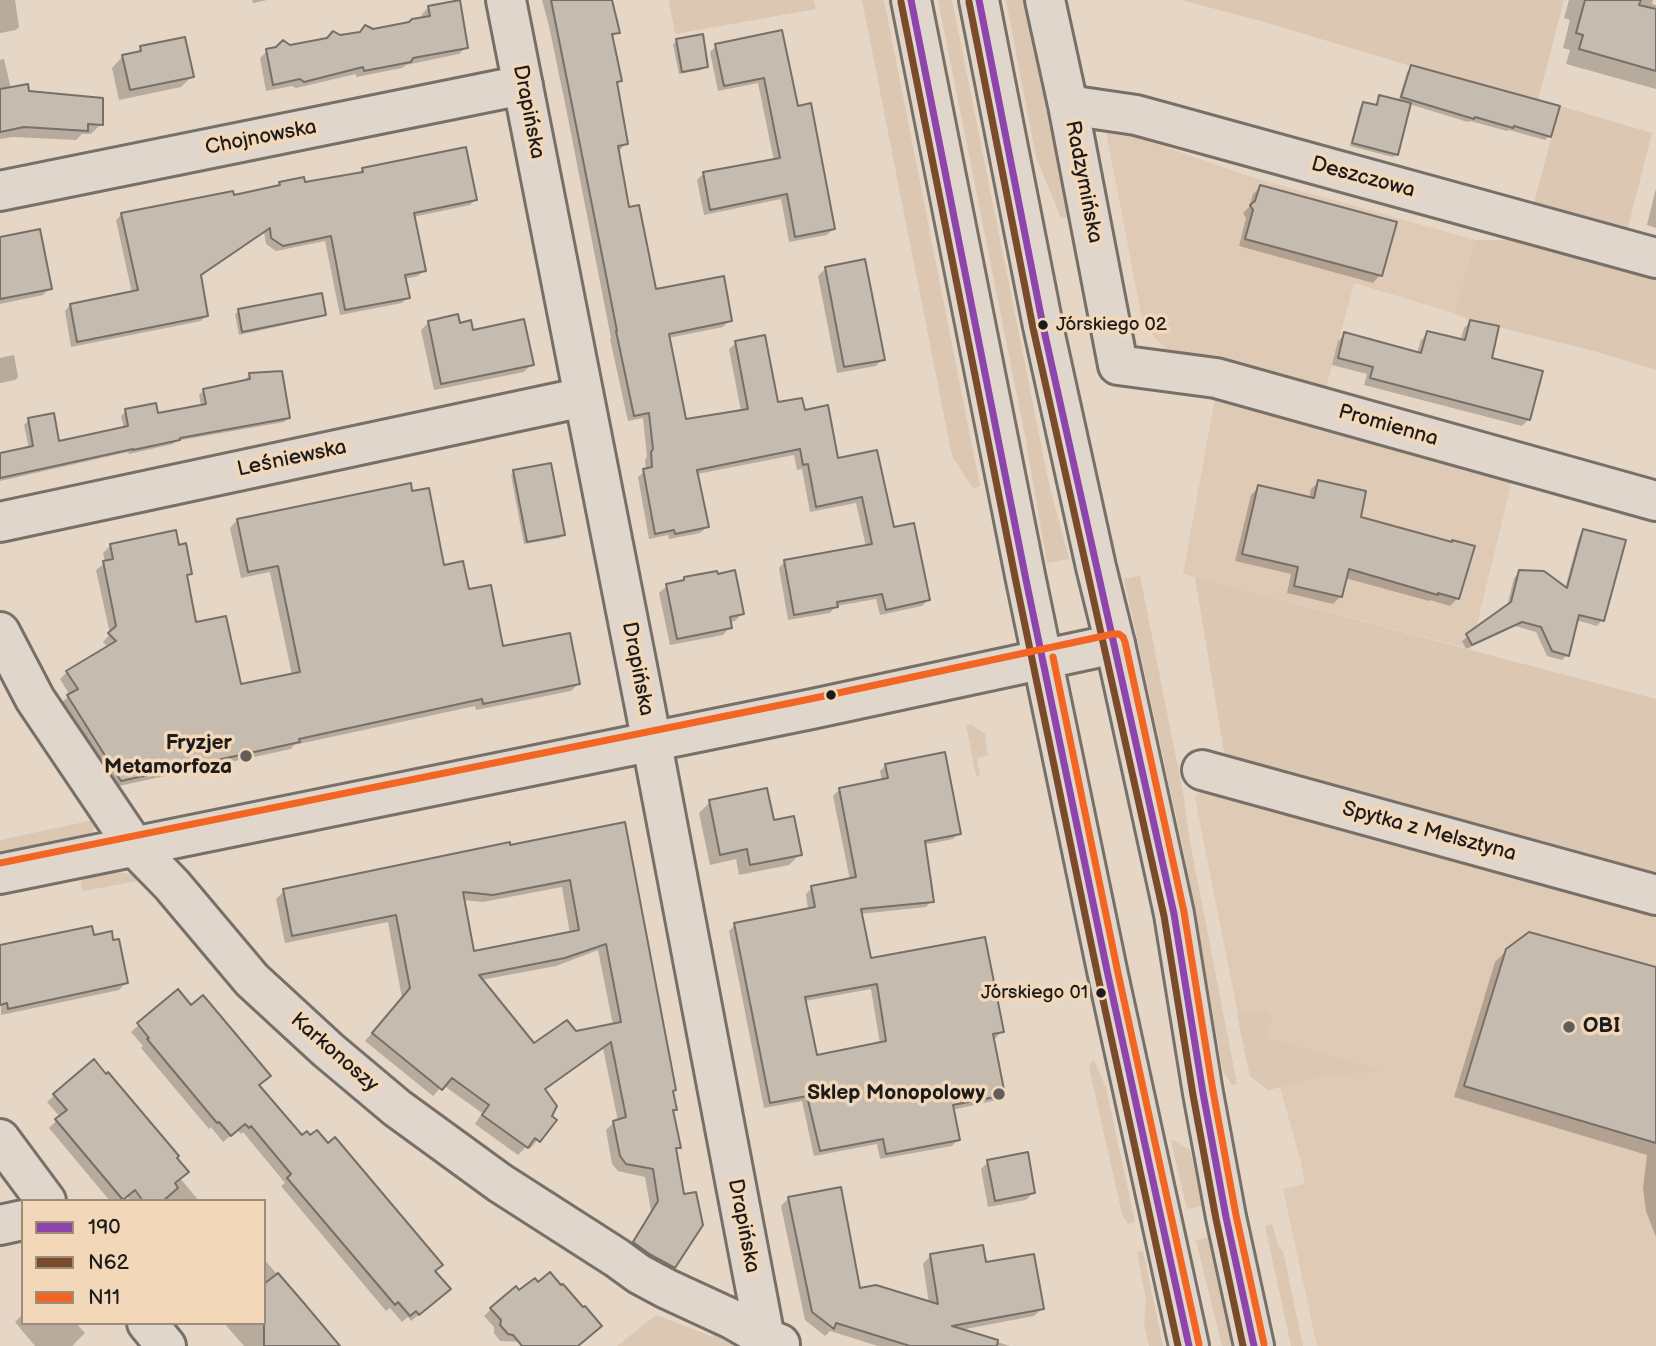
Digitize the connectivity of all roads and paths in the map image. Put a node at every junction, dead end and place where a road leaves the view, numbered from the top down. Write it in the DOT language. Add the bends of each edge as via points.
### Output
graph roads {
  1 [pos="506,0"];
  2 [pos="911,0"];
  3 [pos="979,0"];
  4 [pos="1045,0"];
  5 [pos="523,85"];
  6 [pos="1068,105"];
  7 [pos="0,191"];
  8 [pos="1656,258"];
  9 [pos="1118,365"];
  10 [pos="584,397"];
  11 [pos="1656,501"];
  12 [pos="0,522"];
  13 [pos="0,632"];
  14 [pos="1115,644"];
  15 [pos="1043,660"];
  16 [pos="651,742"];
  17 [pos="1202,770"];
  18 [pos="134,846"];
  19 [pos="0,874"];
  20 [pos="1656,895"];
  21 [pos="0,1139"];
  22 [pos="45,1199"];
  23 [pos="21,1220"];
  24 [pos="0,1225"];
  25 [pos="149,1325"];
  26 [pos="775,1342"];
  27 [pos="166,1346"];
  28 [pos="1189,1346"];
  29 [pos="1254,1346"];
  1 -- 5 [label="street, Drapińska"];
  2 -- 15 [label="street"];
  3 -- 14 [label="street" via="1045,340"];
  4 -- 6 [label="street, Radzymińska"];
  5 -- 7 [label="street, Chojnowska"];
  5 -- 10 [label="street, Drapińska"];
  6 -- 8 [label="street, Deszczowa" via="1136,115"];
  6 -- 9 [label="street, Radzymińska"];
  9 -- 11 [label="street, Promienna" via="1216,378"];
  10 -- 12 [label="street, Leśniewska"];
  10 -- 16 [label="street, Drapińska"];
  13 -- 18 [label="street, Karkonoszy" via="35,699"];
  14 -- 15 [label="street"];
  14 -- 29 [label="street" via="1174,914 1203,1093"];
  15 -- 16 [label="street"];
  15 -- 28 [label="street"];
  16 -- 18 [label="street"];
  16 -- 26 [label="street, Drapińska"];
  17 -- 20 [label="street, Spytka z Melsztyna"];
  18 -- 19 [label="street"];
  18 -- 26 [label="street, Karkonoszy" via="252,981 397,1108 500,1183 639,1274"];
  21 -- 22 [label="street"];
  23 -- 24 [label="street"];
  25 -- 27 [label="street"];
}
